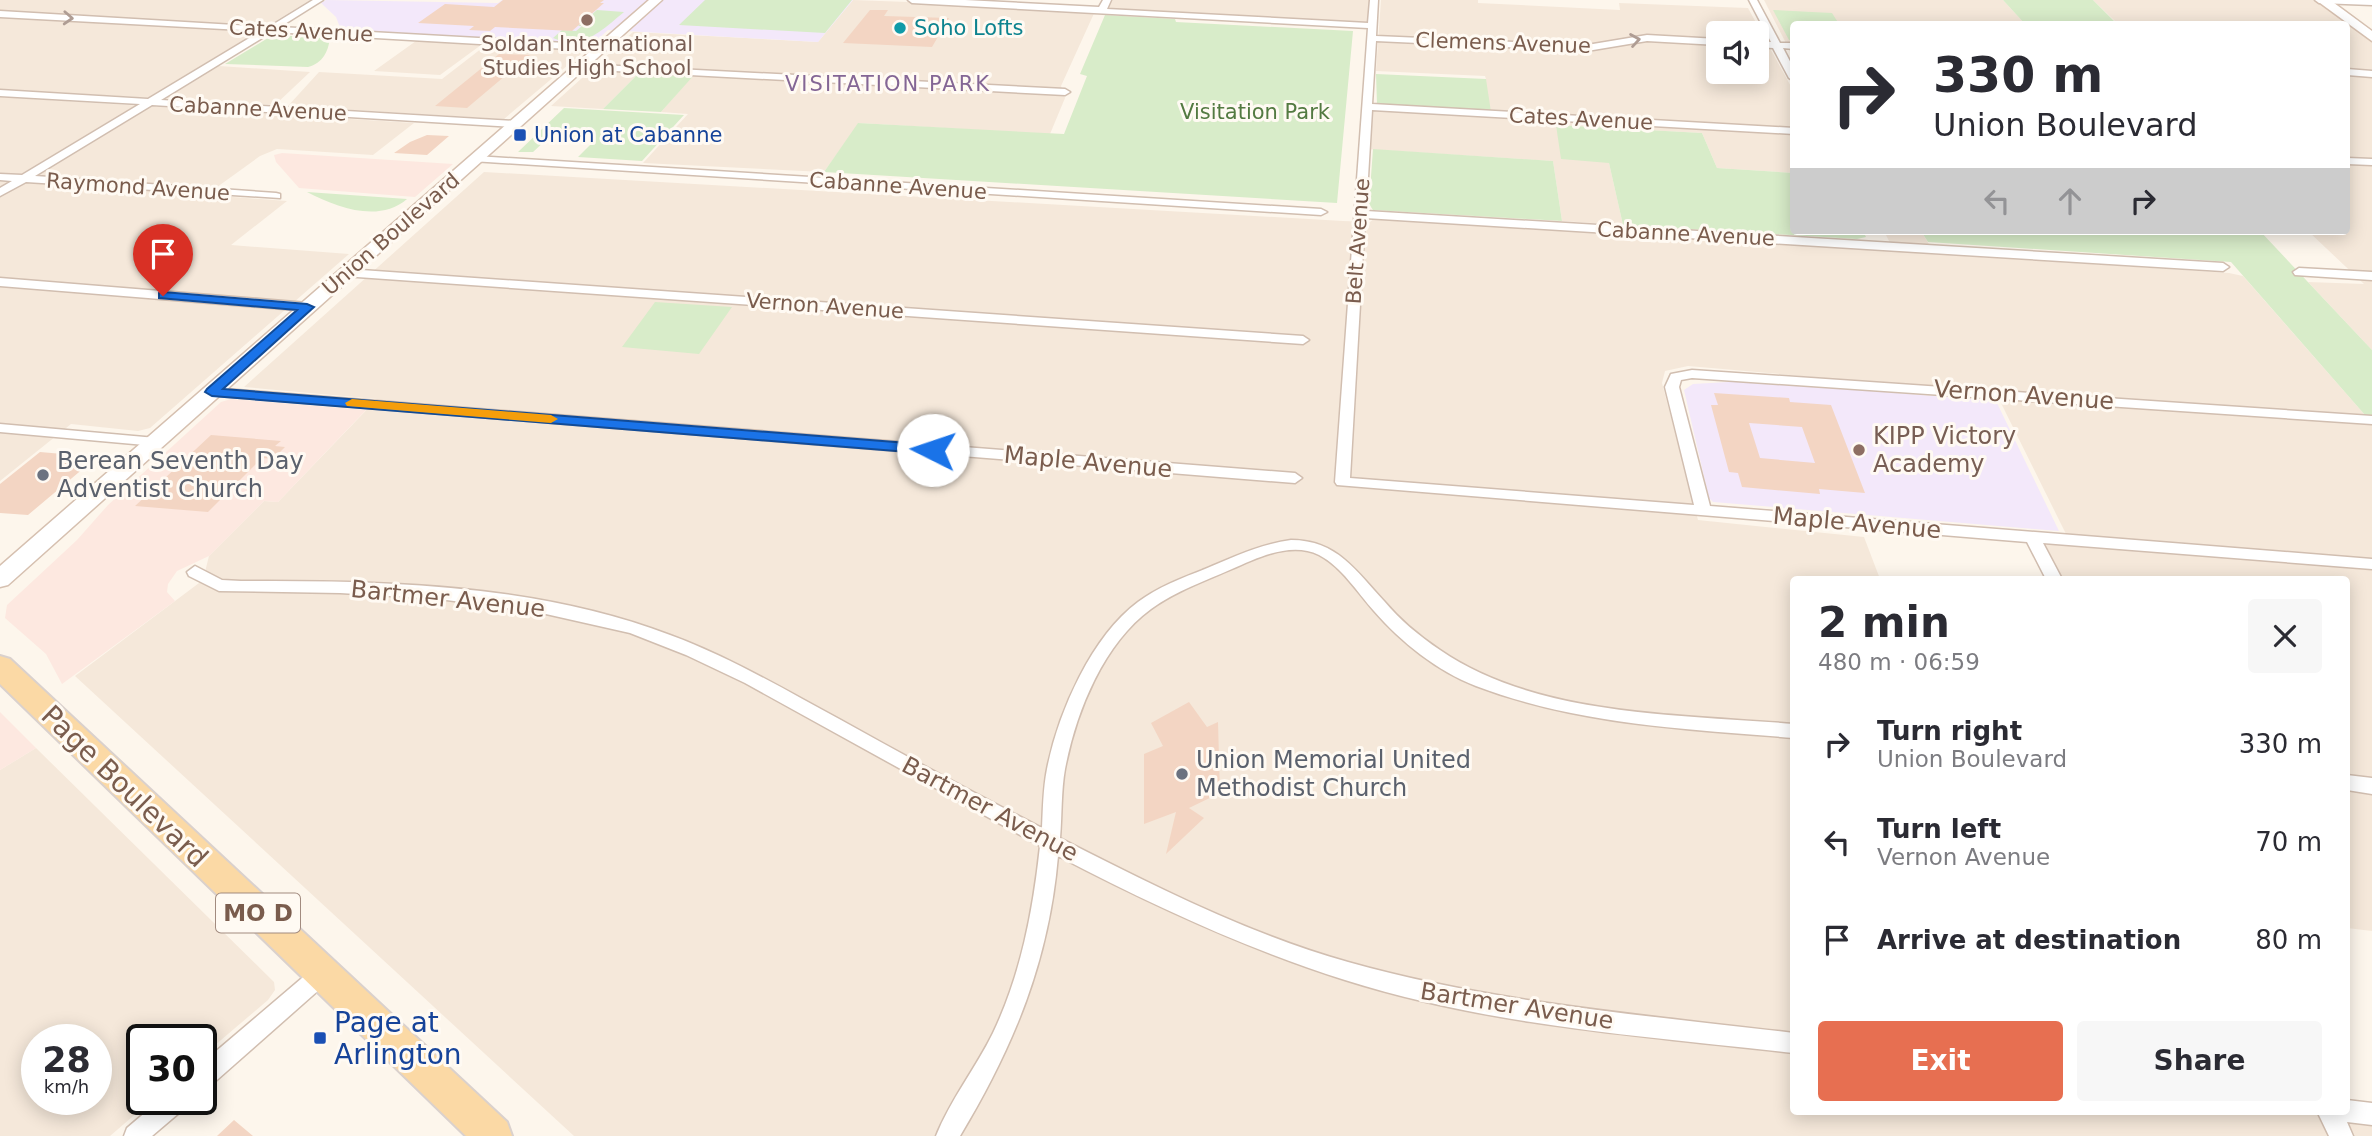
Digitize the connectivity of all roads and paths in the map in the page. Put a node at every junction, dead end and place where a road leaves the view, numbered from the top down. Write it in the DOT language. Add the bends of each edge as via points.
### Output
graph roads {
  1 [pos="319,0"];
  2 [pos="656,0"];
  3 [pos="912,0"];
  4 [pos="1107,0"];
  5 [pos="1374,0"];
  6 [pos="1753,0"];
  7 [pos="2321,0"];
  8 [pos="2372,2"];
  9 [pos="1099,10"];
  10 [pos="0,14"];
  11 [pos="2350,21"];
  12 [pos="2350,21"];
  13 [pos="271,30"];
  14 [pos="1372,32"];
  15 [pos="2372,37"];
  16 [pos="1706,41"];
  17 [pos="1769,45"];
  18 [pos="1776,45"];
  19 [pos="1790,46"];
  20 [pos="602,48"];
  21 [pos="581,66"];
  22 [pos="1790,71"];
  23 [pos="2350,72"];
  24 [pos="2372,74"];
  25 [pos="1065,92"];
  26 [pos="0,93"];
  27 [pos="149,103"];
  28 [pos="1368,107"];
  29 [pos="516,124"];
  30 [pos="1790,131"];
  31 [pos="476,159"];
  32 [pos="2350,161"];
  33 [pos="2372,162"];
  34 [pos="0,177"];
  35 [pos="23,179"];
  36 [pos="0,193"];
  37 [pos="276,197"];
  38 [pos="1321,212"];
  39 [pos="1359,214"];
  40 [pos="1876,235"];
  41 [pos="1881,246"];
  42 [pos="2223,267"];
  43 [pos="2299,272"];
  44 [pos="347,273"];
  45 [pos="2372,276"];
  46 [pos="0,282"];
  47 [pos="307,307"];
  48 [pos="1303,340"];
  49 [pos="212,392"];
  50 [pos="2372,420"];
  51 [pos="0,428"];
  52 [pos="156,442"];
  53 [pos="1295,478"];
  54 [pos="1342,482"];
  55 [pos="1703,510"];
  56 [pos="2032,537"];
  57 [pos="2372,564"];
  58 [pos="195,572"];
  59 [pos="2052,576"];
  60 [pos="0,579"];
  61 [pos="0,667"];
  62 [pos="1790,731"];
  63 [pos="2350,783"];
  64 [pos="2372,786"];
  65 [pos="1050,843"];
  66 [pos="322,974"];
  67 [pos="1790,1042"];
  68 [pos="217,1065"];
  69 [pos="2350,1111"];
  70 [pos="2372,1114"];
  71 [pos="159,1115"];
  72 [pos="2331,1115"];
  73 [pos="135,1136"];
  74 [pos="493,1136"];
  75 [pos="947,1136"];
  76 [pos="2342,1136"];
  1 -- 13 [label="street"];
  2 -- 20 [label="main road, Union Boulevard"];
  3 -- 9 [label="street, Clemens Avenue"];
  4 -- 9 [label="street"];
  5 -- 14 [label="street, Belt Avenue"];
  6 -- 18 [label="street"];
  7 -- 8 [label="street"];
  7 -- 12 [label="main road"];
  9 -- 14 [label="street, Clemens Avenue"];
  10 -- 13 [label="street, Cates Avenue, one-way"];
  11 -- 15 [label="main road"];
  13 -- 20 [label="street, Cates Avenue"];
  13 -- 27 [label="street"];
  14 -- 16 [label="street, Clemens Avenue, one-way" via="1587,48 1647,38"];
  14 -- 28 [label="street, Belt Avenue"];
  17 -- 18 [label="street"];
  18 -- 19 [label="street"];
  18 -- 22 [label="street"];
  20 -- 21 [label="main road, Union Boulevard"];
  21 -- 25 [label="street"];
  21 -- 29 [label="main road, Union Boulevard"];
  23 -- 24 [label="street"];
  26 -- 27 [label="street, Cabanne Avenue"];
  27 -- 29 [label="street, Cabanne Avenue"];
  27 -- 35 [label="street"];
  28 -- 30 [label="street, Cates Avenue"];
  28 -- 39 [label="street, Belt Avenue"];
  29 -- 31 [label="main road, Union Boulevard"];
  31 -- 38 [label="street, Cabanne Avenue"];
  31 -- 44 [label="main road, Union Boulevard"];
  32 -- 33 [label="street"];
  34 -- 35 [label="street, Raymond Avenue"];
  35 -- 36 [label="street"];
  35 -- 37 [label="street, Raymond Avenue"];
  39 -- 41 [label="street, Cabanne Avenue"];
  39 -- 54 [label="street, Belt Avenue"];
  40 -- 41 [label="street"];
  41 -- 42 [label="street, Cabanne Avenue"];
  43 -- 45 [label="street"];
  44 -- 47 [label="main road, Union Boulevard"];
  44 -- 48 [label="street, Vernon Avenue"];
  46 -- 47 [label="street"];
  47 -- 49 [label="main road, Union Boulevard"];
  49 -- 52 [label="main road, Union Boulevard"];
  49 -- 53 [label="street, Maple Avenue"];
  50 -- 55 [label="street, Vernon Avenue" via="1714,373 1676,377 1672,387"];
  51 -- 52 [label="street"];
  52 -- 60 [label="main road, Union Boulevard"];
  54 -- 55 [label="street, Maple Avenue"];
  55 -- 56 [label="street, Maple Avenue"];
  56 -- 57 [label="street, Maple Avenue"];
  56 -- 59 [label="street"];
  58 -- 65 [label="street, Bartmer Avenue" via="219,584 241,587 388,589 475,597 636,629 719,663"];
  61 -- 66 [label="main road, Page Boulevard / MO D"];
  62 -- 65 [label="street" via="1568,706 1521,695 1479,680 1413,640 1330,555 1315,547 1275,548 1247,556 1146,604 1104,650 1066,726 1057,765"];
  63 -- 64 [label="street"];
  65 -- 67 [label="street, Bartmer Avenue" via="1190,910 1363,978 1452,999"];
  65 -- 75 [label="street" via="1037,934 1019,997 992,1061"];
  66 -- 68 [label="street"];
  66 -- 74 [label="main road, Page Boulevard / MO D"];
  69 -- 70 [label="street"];
  71 -- 73 [label="street"];
  72 -- 76 [label="street"];
}
